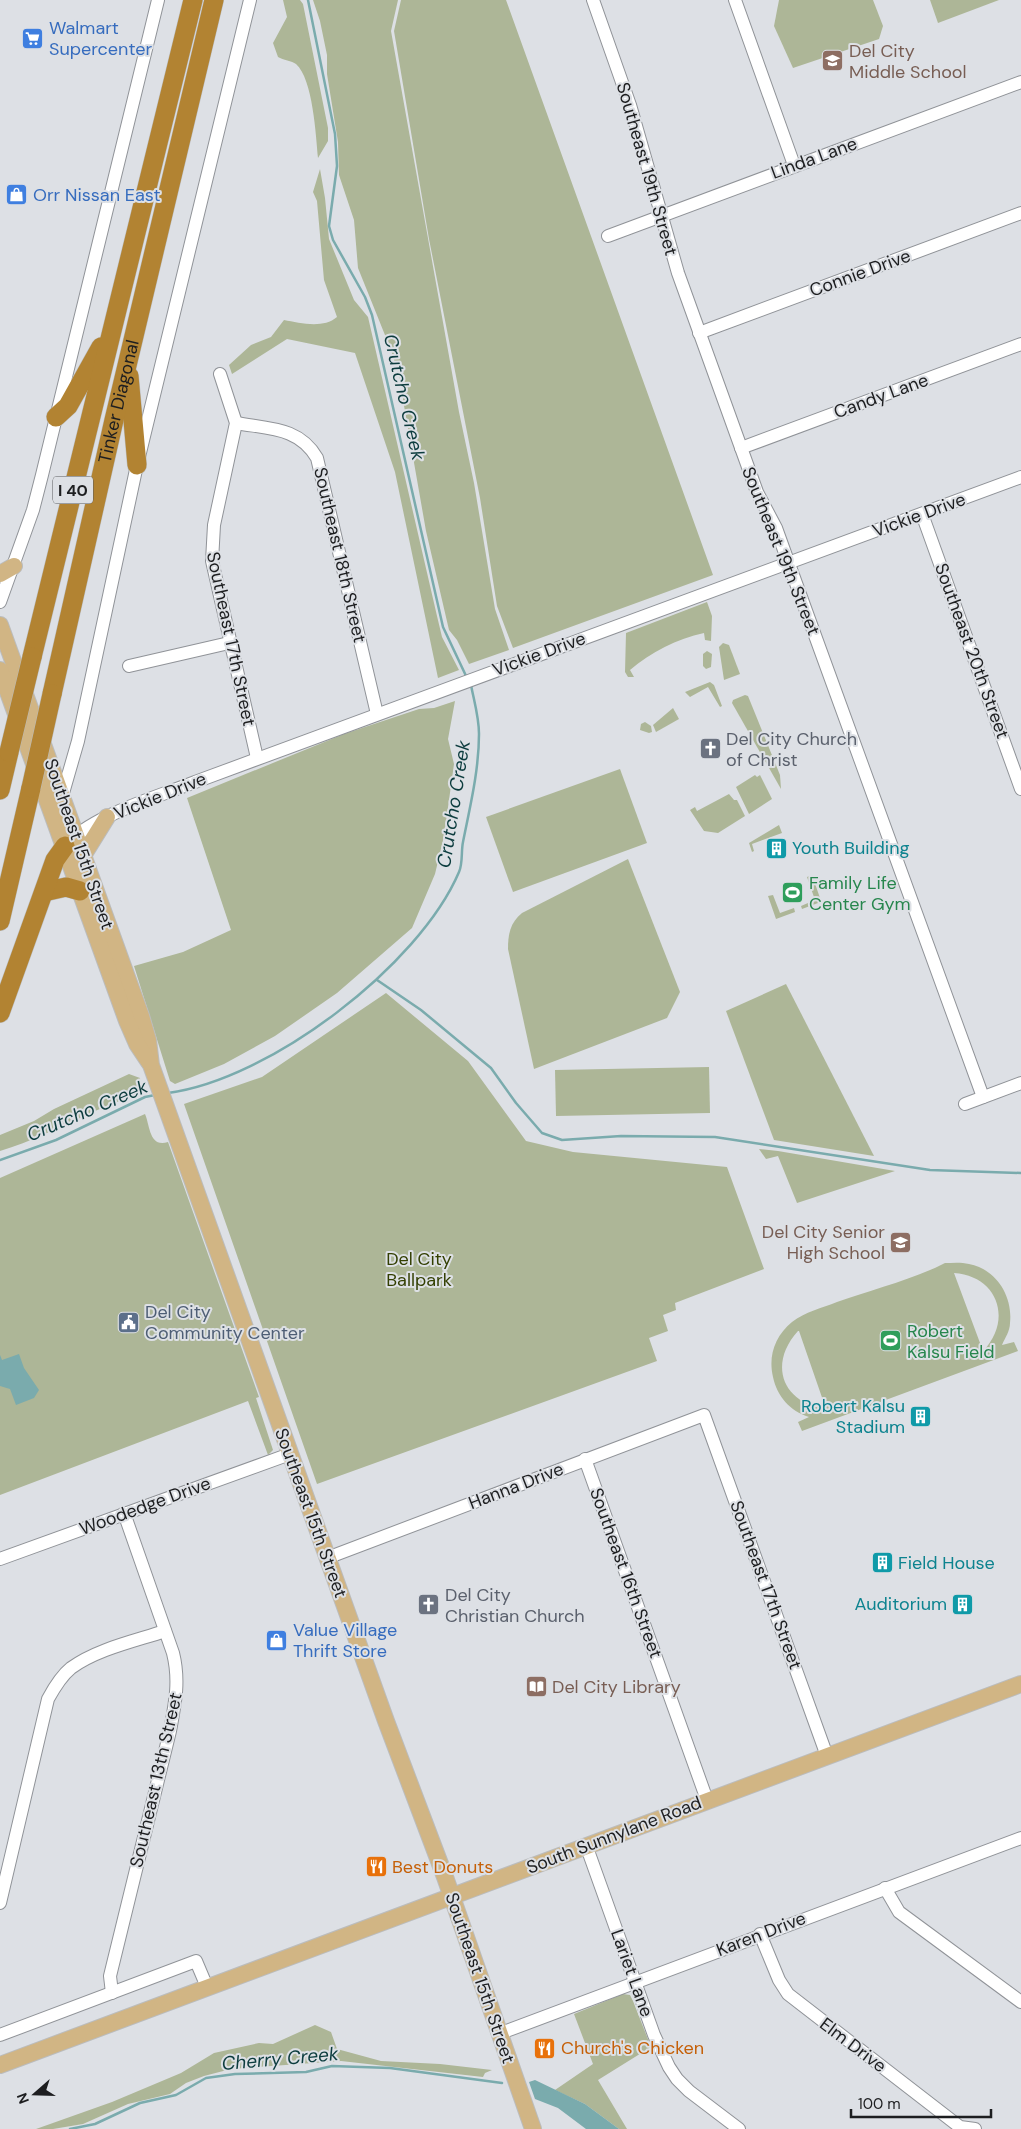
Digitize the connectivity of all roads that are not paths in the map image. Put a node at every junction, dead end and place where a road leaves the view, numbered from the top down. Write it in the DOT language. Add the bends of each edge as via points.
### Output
graph roads {
  1 [pos="158,0"];
  2 [pos="185,0"];
  3 [pos="193,0"];
  4 [pos="214,0"];
  5 [pos="250,0"];
  6 [pos="593,0"];
  7 [pos="735,0"];
  8 [pos="187,24"];
  9 [pos="1021,82"];
  10 [pos="794,165"];
  11 [pos="1021,213"];
  12 [pos="662,216"];
  13 [pos="608,236"];
  14 [pos="113,324"];
  15 [pos="699,333"];
  16 [pos="1021,344"];
  17 [pos="128,362"];
  18 [pos="220,374"];
  19 [pos="56,417"];
  20 [pos="236,423"];
  21 [pos="741,448"];
  22 [pos="137,465"];
  23 [pos="1021,478"];
  24 [pos="922,514"];
  25 [pos="790,564"];
  26 [pos="7,570"];
  27 [pos="0,602"];
  28 [pos="0,625"];
  29 [pos="229,643"];
  30 [pos="129,666"];
  31 [pos="1,677"];
  32 [pos="377,714"];
  33 [pos="257,758"];
  34 [pos="1021,789"];
  35 [pos="0,790"];
  36 [pos="63,795"];
  37 [pos="54,816"];
  38 [pos="107,817"];
  39 [pos="71,840"];
  40 [pos="84,854"];
  41 [pos="80,891"];
  42 [pos="44,892"];
  43 [pos="0,921"];
  44 [pos="111,955"];
  45 [pos="0,1013"];
  46 [pos="1021,1083"];
  47 [pos="983,1097"];
  48 [pos="965,1104"];
  49 [pos="704,1415"];
  50 [pos="290,1454"];
  51 [pos="585,1459"];
  52 [pos="124,1513"];
  53 [pos="327,1558"];
  54 [pos="0,1559"];
  55 [pos="165,1631"];
  56 [pos="1021,1684"];
  57 [pos="827,1756"];
  58 [pos="707,1800"];
  59 [pos="1021,1838"];
  60 [pos="586,1845"];
  61 [pos="885,1888"];
  62 [pos="452,1896"];
  63 [pos="0,1903"];
  64 [pos="760,1934"];
  65 [pos="635,1982"];
  66 [pos="207,1987"];
  67 [pos="112,1993"];
  68 [pos="1021,2002"];
  69 [pos="501,2033"];
  70 [pos="0,2036"];
  71 [pos="0,2065"];
  72 [pos="533,2129"];
  73 [pos="739,2129"];
  74 [pos="975,2129"];
  1 -- 19 [label="street"];
  2 -- 8 [label="highway"];
  3 -- 8 [label="highway, Tinker Diagonal / I 40"];
  4 -- 17 [label="highway, Tinker Diagonal / I 40"];
  5 -- 22 [label="street, Tinker Diagonal"];
  6 -- 12 [label="street, Southeast 19th Street" via="630,105"];
  7 -- 10 [label="street"];
  8 -- 14 [label="highway, Tinker Diagonal / I 40"];
  9 -- 10 [label="street, Linda Lane"];
  10 -- 12 [label="street, Linda Lane"];
  11 -- 15 [label="street, Connie Drive"];
  12 -- 13 [label="street, Linda Lane"];
  12 -- 15 [label="street, Southeast 19th Street"];
  14 -- 19 [label="highway" via="68,406"];
  14 -- 35 [label="highway, Tinker Diagonal / I 40, bridge"];
  15 -- 21 [label="street, Southeast 19th Street"];
  16 -- 21 [label="street, Candy Lane"];
  17 -- 22 [label="highway"];
  17 -- 43 [label="highway, Tinker Diagonal / I 40, bridge"];
  18 -- 20 [label="street, Southeast 17th Street"];
  19 -- 26 [label="street" via="33,510"];
  20 -- 29 [label="street, Southeast 17th Street" via="211,543"];
  20 -- 32 [label="street, Southeast 18th Street" via="292,433 303,439 317,458"];
  21 -- 25 [label="street, Southeast 19th Street"];
  22 -- 36 [label="street, Tinker Diagonal" via="78,741"];
  23 -- 24 [label="street, Vickie Drive"];
  24 -- 25 [label="street, Vickie Drive"];
  24 -- 34 [label="street, Southeast 20th Street"];
  25 -- 32 [label="street, Vickie Drive"];
  25 -- 47 [label="street, Southeast 19th Street"];
  26 -- 27 [label="street"];
  28 -- 36 [label="main road, Southeast 15th Street"];
  29 -- 30 [label="street"];
  29 -- 33 [label="street, Southeast 17th Street"];
  31 -- 37 [label="main road, Southeast 15th Street"];
  32 -- 33 [label="street, Vickie Drive"];
  33 -- 38 [label="street, Vickie Drive"];
  36 -- 37 [label="street, Tinker Diagonal"];
  36 -- 39 [label="main road, Southeast 15th Street"];
  37 -- 39 [label="main road, Southeast 15th Street"];
  38 -- 39 [label="street, Vickie Drive"];
  38 -- 40 [label="main road"];
  39 -- 40 [label="main road, Southeast 15th Street"];
  39 -- 41 [label="main road, Southeast 15th Street"];
  39 -- 42 [label="highway" via="55,860"];
  40 -- 44 [label="main road, Southeast 15th Street"];
  41 -- 42 [label="highway" via="66,887"];
  41 -- 44 [label="main road, Southeast 15th Street"];
  42 -- 45 [label="highway"];
  44 -- 50 [label="main road, Southeast 15th Street" via="134,1019 148,1040 151,1065"];
  46 -- 47 [label="street"];
  47 -- 48 [label="street"];
  49 -- 51 [label="street, Hanna Drive"];
  49 -- 57 [label="street, Southeast 17th Street"];
  50 -- 52 [label="street, Woodedge Drive"];
  50 -- 53 [label="main road, Southeast 15th Street"];
  51 -- 53 [label="street, Hanna Drive"];
  51 -- 58 [label="street, Southeast 16th Street"];
  52 -- 54 [label="street, Woodedge Drive"];
  52 -- 55 [label="street, Southeast 13th Street"];
  53 -- 62 [label="main road, Southeast 15th Street"];
  55 -- 63 [label="street" via="93,1656 71,1669 57,1684 48,1699"];
  55 -- 67 [label="street, Southeast 13th Street" via="178,1674 177,1694 110,1976"];
  56 -- 57 [label="main road, South Sunnylane Road"];
  57 -- 58 [label="main road, South Sunnylane Road"];
  58 -- 60 [label="main road, South Sunnylane Road"];
  59 -- 61 [label="street, Karen Drive"];
  60 -- 62 [label="main road, South Sunnylane Road"];
  60 -- 65 [label="street, Lariet Lane"];
  61 -- 64 [label="street, Karen Drive"];
  61 -- 68 [label="street" via="899,1912"];
  62 -- 66 [label="main road, South Sunnylane Road"];
  62 -- 69 [label="main road, Southeast 15th Street"];
  64 -- 65 [label="street, Karen Drive"];
  64 -- 74 [label="street, Elm Drive" via="788,1994 960,2126"];
  65 -- 69 [label="street, Karen Drive"];
  65 -- 73 [label="street, Lariet Lane" via="661,2052 677,2079"];
  66 -- 67 [label="street" via="196,1961"];
  66 -- 71 [label="main road, South Sunnylane Road"];
  67 -- 70 [label="street"];
  69 -- 72 [label="main road, Southeast 15th Street"];
}
